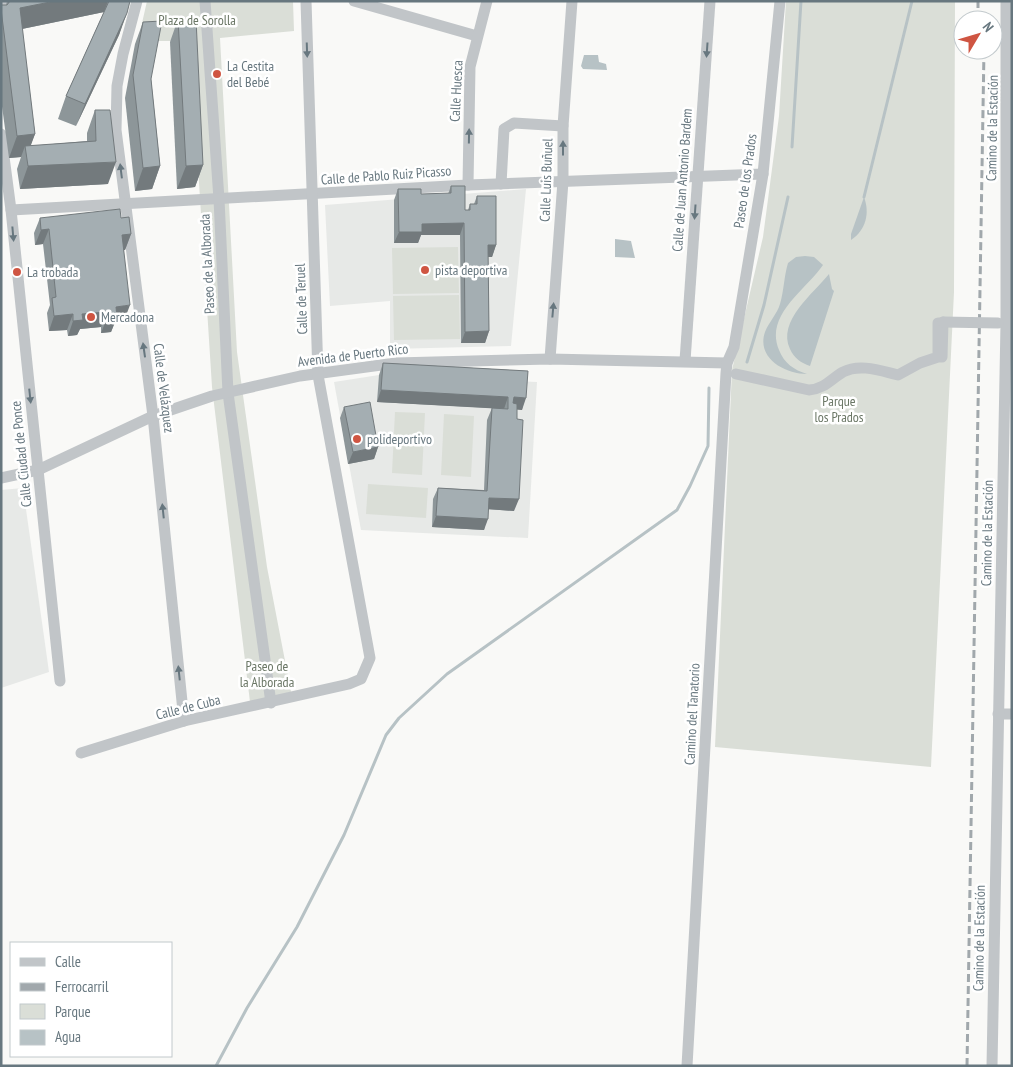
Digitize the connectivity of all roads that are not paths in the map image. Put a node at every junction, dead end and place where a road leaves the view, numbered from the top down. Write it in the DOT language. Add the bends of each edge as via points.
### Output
graph roads {
  1 [pos="137,1"];
  2 [pos="205,1"];
  3 [pos="306,1"];
  4 [pos="354,1"];
  5 [pos="487,1"];
  6 [pos="572,1"];
  7 [pos="710,1"];
  8 [pos="780,1"];
  9 [pos="1006,1"];
  10 [pos="477,36"];
  11 [pos="563,126"];
  12 [pos="1,134"];
  13 [pos="763,174"];
  14 [pos="698,176"];
  15 [pos="564,181"];
  16 [pos="500,184"];
  17 [pos="468,185"];
  18 [pos="312,195"];
  19 [pos="220,199"];
  20 [pos="125,202"];
  21 [pos="11,210"];
  22 [pos="1009,288"];
  23 [pos="998,323"];
  24 [pos="550,359"];
  25 [pos="684,361"];
  26 [pos="727,363"];
  27 [pos="736,374"];
  28 [pos="318,375"];
  29 [pos="228,393"];
  30 [pos="153,416"];
  31 [pos="38,470"];
  32 [pos="1,478"];
  33 [pos="362,679"];
  34 [pos="60,681"];
  35 [pos="271,703"];
  36 [pos="998,714"];
  37 [pos="1012,714"];
  38 [pos="184,721"];
  39 [pos="81,753"];
  40 [pos="687,1066"];
  41 [pos="992,1066"];
  20 -- 1 [label="street, Calle de Velázquez, one-way" via="116,130 117,86"];
  2 -- 19 [label="street, Paseo de la Alborada"];
  3 -- 18 [label="street, Calle de Teruel, one-way"];
  4 -- 10 [label="street"];
  5 -- 10 [label="street, Calle Huesca"];
  6 -- 11 [label="street, Calle Luis Buñuel"];
  7 -- 14 [label="street, Calle de Juan Antonio Bardem, one-way"];
  8 -- 13 [label="street, Paseo de los Prados"];
  9 -- 22 [label="street, Camino de la Estación"];
  17 -- 10 [label="street, Calle Huesca, one-way" via="470,67"];
  15 -- 11 [label="street, Calle Luis Buñuel, one-way"];
  11 -- 16 [label="street" via="514,123 504,129"];
  12 -- 21 [label="street, Calle Ciudad de Ponce"];
  13 -- 14 [label="street, Calle de Pablo Ruiz Picasso"];
  13 -- 26 [label="street, Paseo de los Prados" via="734,347"];
  14 -- 15 [label="street, Calle de Pablo Ruiz Picasso"];
  14 -- 25 [label="street, Calle de Juan Antonio Bardem, one-way"];
  15 -- 16 [label="street, Calle de Pablo Ruiz Picasso"];
  24 -- 15 [label="street, Calle Luis Buñuel, one-way"];
  16 -- 17 [label="street, Calle de Pablo Ruiz Picasso"];
  17 -- 18 [label="street, Calle de Pablo Ruiz Picasso"];
  18 -- 19 [label="street, Calle de Pablo Ruiz Picasso"];
  18 -- 28 [label="street, Calle de Teruel"];
  19 -- 20 [label="street, Calle de Pablo Ruiz Picasso"];
  19 -- 29 [label="street, Paseo de la Alborada"];
  20 -- 21 [label="street, Calle de Pablo Ruiz Picasso"];
  30 -- 20 [label="street, Calle de Velázquez, one-way"];
  21 -- 31 [label="street, Calle Ciudad de Ponce, one-way"];
  22 -- 36 [label="street, Camino de la Estación"];
  23 -- 27 [label="street, bridge" via="943,322 942,357 941,323 938,323 938,357 898,375 861,367 845,371 820,389 809,390"];
  24 -- 25 [label="street, Avenida de Puerto Rico"];
  24 -- 28 [label="street, Avenida de Puerto Rico" via="396,363"];
  25 -- 26 [label="street, Avenida de Puerto Rico"];
  26 -- 40 [label="street, Camino del Tanatorio"];
  28 -- 29 [label="street, Avenida de Puerto Rico" via="300,376"];
  28 -- 33 [label="street, Calle de Teruel" via="370,658"];
  29 -- 30 [label="street, Avenida de Puerto Rico"];
  29 -- 35 [label="street, Paseo de la Alborada"];
  30 -- 31 [label="street, Avenida de Puerto Rico"];
  38 -- 30 [label="street, Calle de Velázquez, one-way"];
  31 -- 32 [label="street, Avenida de Puerto Rico"];
  31 -- 34 [label="street, Calle Ciudad de Ponce"];
  33 -- 35 [label="street, Calle de Cuba"];
  35 -- 38 [label="street, Calle de Cuba"];
  36 -- 37 [label="street"];
  36 -- 41 [label="street, Camino de la Estación"];
  38 -- 39 [label="street, Calle de Cuba"];
}
